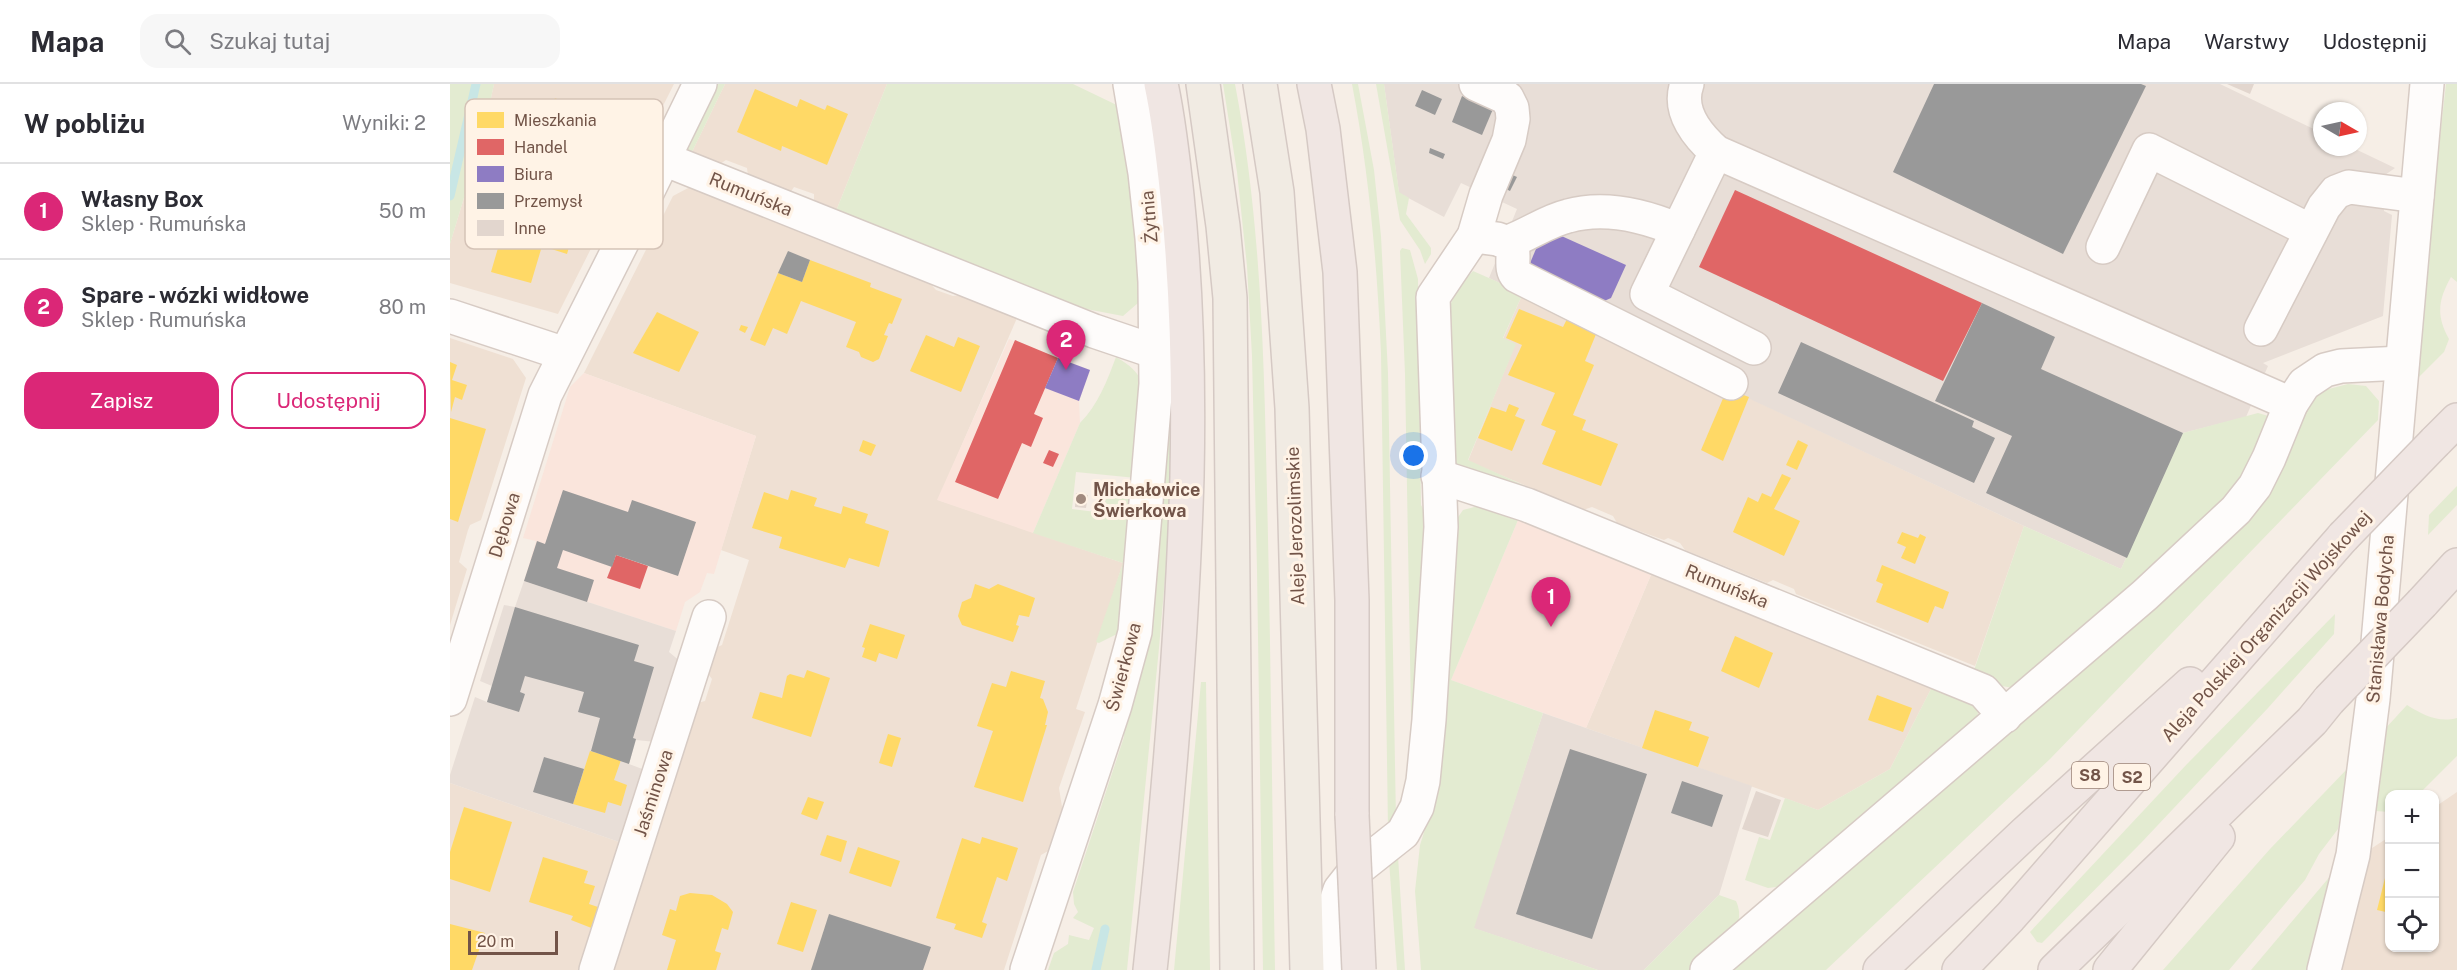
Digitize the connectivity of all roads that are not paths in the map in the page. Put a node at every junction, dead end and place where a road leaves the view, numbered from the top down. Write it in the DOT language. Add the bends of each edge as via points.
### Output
graph roads {
  1 [pos="700,84"];
  2 [pos="1130,84"];
  3 [pos="1161,84"];
  4 [pos="1203,84"];
  5 [pos="1260,84"];
  6 [pos="1314,84"];
  7 [pos="1476,84"];
  8 [pos="1687,84"];
  9 [pos="2427,84"];
  10 [pos="1716,152"];
  11 [pos="664,159"];
  12 [pos="2417,196"];
  13 [pos="1678,230"];
  14 [pos="2311,231"];
  15 [pos="1474,237"];
  16 [pos="1508,242"];
  17 [pos="2103,247"];
  18 [pos="618,249"];
  19 [pos="450,316"];
  20 [pos="2261,329"];
  21 [pos="1754,348"];
  22 [pos="1156,352"];
  23 [pos="565,354"];
  24 [pos="2402,363"];
  25 [pos="1731,383"];
  26 [pos="2291,404"];
  27 [pos="2446,431"];
  28 [pos="1438,476"];
  29 [pos="2457,566"];
  30 [pos="2302,582"];
  31 [pos="709,617"];
  32 [pos="450,699"];
  33 [pos="2320,711"];
  34 [pos="2005,716"];
  35 [pos="2010,917"];
  36 [pos="2055,968"];
  37 [pos="596,970"];
  38 [pos="1027,970"];
  39 [pos="1150,970"];
  40 [pos="1237,970"];
  41 [pos="1306,970"];
  42 [pos="1329,970"];
  43 [pos="1359,970"];
  44 [pos="1707,970"];
  45 [pos="1880,970"];
  46 [pos="1959,970"];
  47 [pos="1983,970"];
  48 [pos="2110,970"];
  49 [pos="2324,970"];
  1 -- 11 [label="street"];
  2 -- 22 [label="street, Żytnia" via="1152,238"];
  3 -- 39 [label="highway" via="1182,242 1189,378 1184,578 1167,820"];
  4 -- 40 [label="main road" via="1230,298"];
  5 -- 41 [label="main road, Aleje Jerozolimskie" via="1277,192 1292,408"];
  6 -- 43 [label="highway, bridge" via="1340,272 1352,600 1352,815"];
  7 -- 15 [label="street" via="1507,98 1513,119"];
  8 -- 10 [label="street" via="1682,97 1689,117 1698,136"];
  9 -- 12 [label="street, Stanisława Bodycha"];
  10 -- 13 [label="street"];
  10 -- 26 [label="street"];
  11 -- 22 [label="street, Rumuńska" via="1094,331"];
  12 -- 14 [label="street" via="2342,188 2330,197"];
  12 -- 24 [label="street, Stanisława Bodycha"];
  13 -- 16 [label="street" via="1647,217 1578,214"];
  13 -- 21 [label="street" via="1647,294"];
  14 -- 17 [label="street" via="2148,150"];
  14 -- 20 [label="street"];
  15 -- 16 [label="street"];
  15 -- 28 [label="street" via="1433,297"];
  16 -- 25 [label="street" via="1514,250 1513,270 1517,276"];
  18 -- 23 [label="street"];
  19 -- 23 [label="street"];
  22 -- 38 [label="street, Świerkowa" via="1155,415 1134,643"];
  23 -- 32 [label="street, Dębowa" via="539,411"];
  24 -- 26 [label="street" via="2325,369 2304,384"];
  24 -- 49 [label="street, Stanisława Bodycha" via="2373,699 2360,803 2353,855"];
  26 -- 34 [label="street" via="2255,486 2236,510"];
  27 -- 30 [label="highway, Aleja Polskiej Organizacji Wojskowej / S2, bridge"];
  28 -- 34 [label="street, Rumuńska" via="1527,505 1983,691"];
  28 -- 42 [label="street" via="1440,538 1427,753 1420,797 1403,833 1355,871 1340,890 1334,911"];
  29 -- 33 [label="highway, bridge"];
  30 -- 35 [label="highway, Aleja Polskiej Organizacji Wojskowej / S2"];
  30 -- 45 [label="highway, S8"];
  31 -- 37 [label="street, Jaśminowa"];
  33 -- 36 [label="highway"];
  33 -- 48 [label="highway"];
  34 -- 44 [label="street"];
  35 -- 46 [label="highway, Aleja Polskiej Organizacji Wojskowej / S2"];
  35 -- 47 [label="street"];
}
